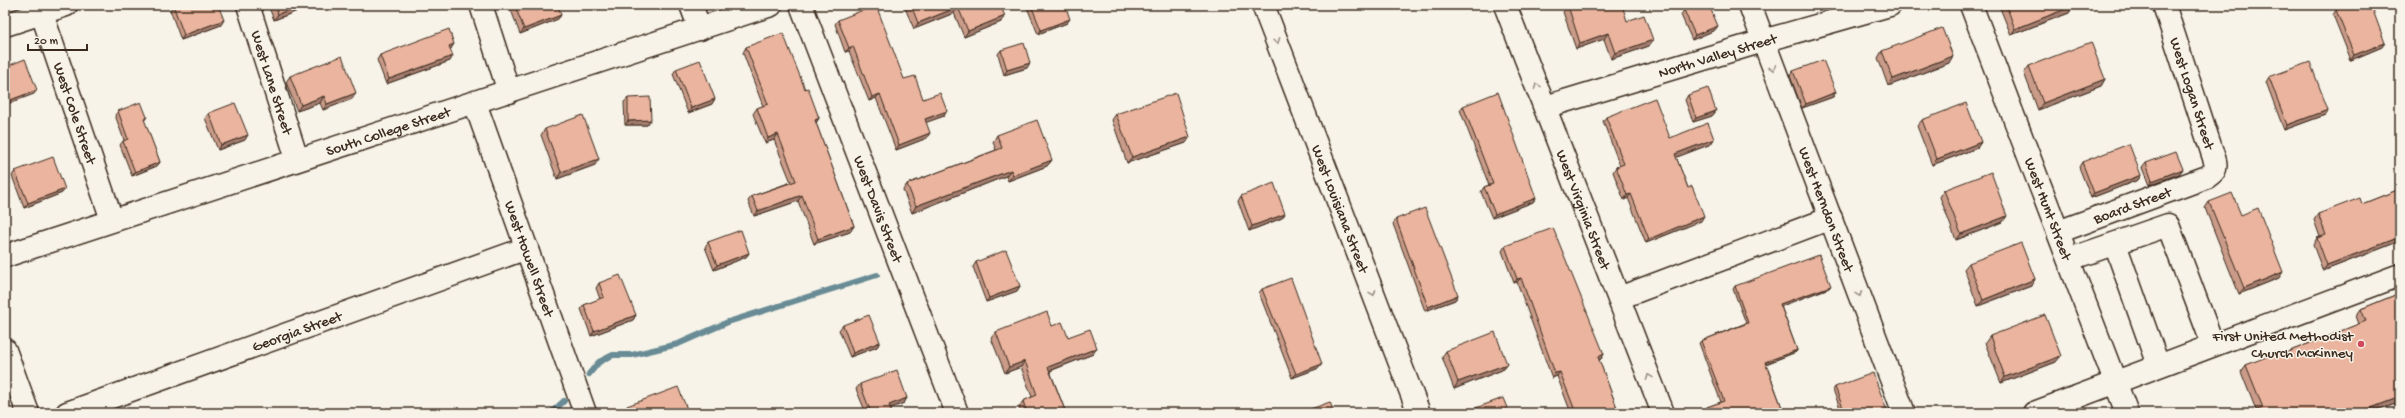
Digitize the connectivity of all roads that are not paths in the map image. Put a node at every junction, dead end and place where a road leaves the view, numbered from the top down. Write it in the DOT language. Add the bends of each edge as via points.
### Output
graph roads {
  1 [pos="66,5"];
  2 [pos="248,5"];
  3 [pos="480,5"];
  4 [pos="692,5"];
  5 [pos="771,5"];
  6 [pos="801,5"];
  7 [pos="1263,5"];
  8 [pos="1505,5"];
  9 [pos="1750,5"];
  10 [pos="1890,5"];
  11 [pos="1971,5"];
  12 [pos="2164,5"];
  13 [pos="40,9"];
  14 [pos="5,24"];
  15 [pos="700,29"];
  16 [pos="1763,41"];
  17 [pos="509,92"];
  18 [pos="475,103"];
  19 [pos="1545,107"];
  20 [pos="297,159"];
  21 [pos="2207,177"];
  22 [pos="1831,218"];
  23 [pos="112,220"];
  24 [pos="2058,232"];
  25 [pos="2115,244"];
  26 [pos="526,248"];
  27 [pos="5,256"];
  28 [pos="2070,259"];
  29 [pos="2400,275"];
  30 [pos="1619,298"];
  31 [pos="2213,345"];
  32 [pos="5,350"];
  33 [pos="2158,364"];
  34 [pos="2115,382"];
  35 [pos="28,413"];
  36 [pos="67,413"];
  37 [pos="585,413"];
  38 [pos="956,413"];
  39 [pos="1419,413"];
  40 [pos="1663,413"];
  41 [pos="1904,413"];
  42 [pos="2034,413"];
  43 [pos="2127,413"];
  1 -- 13 [label="street"];
  2 -- 20 [label="street, West Lane Street"];
  3 -- 17 [label="street"];
  4 -- 15 [label="street"];
  5 -- 15 [label="street, South College Street"];
  6 -- 38 [label="street, West Davis Street"];
  7 -- 39 [label="street, West Louisiana Street, one-way"];
  19 -- 8 [label="street, West Virginia Street, one-way"];
  9 -- 16 [label="street, West Herndon Street"];
  10 -- 16 [label="street, North Valley Street"];
  11 -- 24 [label="street, West Hunt Street"];
  12 -- 21 [label="street, West Logan Street" via="2217,167"];
  13 -- 14 [label="street"];
  13 -- 23 [label="street, West Cole Street"];
  15 -- 17 [label="street, South College Street"];
  16 -- 19 [label="street, North Valley Street"];
  16 -- 22 [label="street, West Herndon Street, one-way"];
  17 -- 18 [label="street, South College Street"];
  18 -- 20 [label="street, South College Street"];
  18 -- 26 [label="street, West Howell Street"];
  19 -- 30 [label="street, West Virginia Street"];
  20 -- 23 [label="street, South College Street"];
  21 -- 24 [label="street, Board Street"];
  22 -- 30 [label="street"];
  22 -- 41 [label="street, West Herndon Street, one-way"];
  23 -- 27 [label="street, South College Street"];
  24 -- 28 [label="street, West Hunt Street"];
  25 -- 28 [label="street"];
  25 -- 31 [label="street" via="2168,225"];
  25 -- 33 [label="street"];
  26 -- 36 [label="street, Georgia Street"];
  26 -- 37 [label="street, West Howell Street"];
  28 -- 34 [label="street, West Hunt Street"];
  29 -- 31 [label="street"];
  40 -- 30 [label="street, West Virginia Street, one-way"];
  31 -- 33 [label="street"];
  32 -- 35 [label="street"];
  33 -- 34 [label="street"];
  34 -- 42 [label="street"];
  34 -- 43 [label="street, West Hunt Street"];
}
